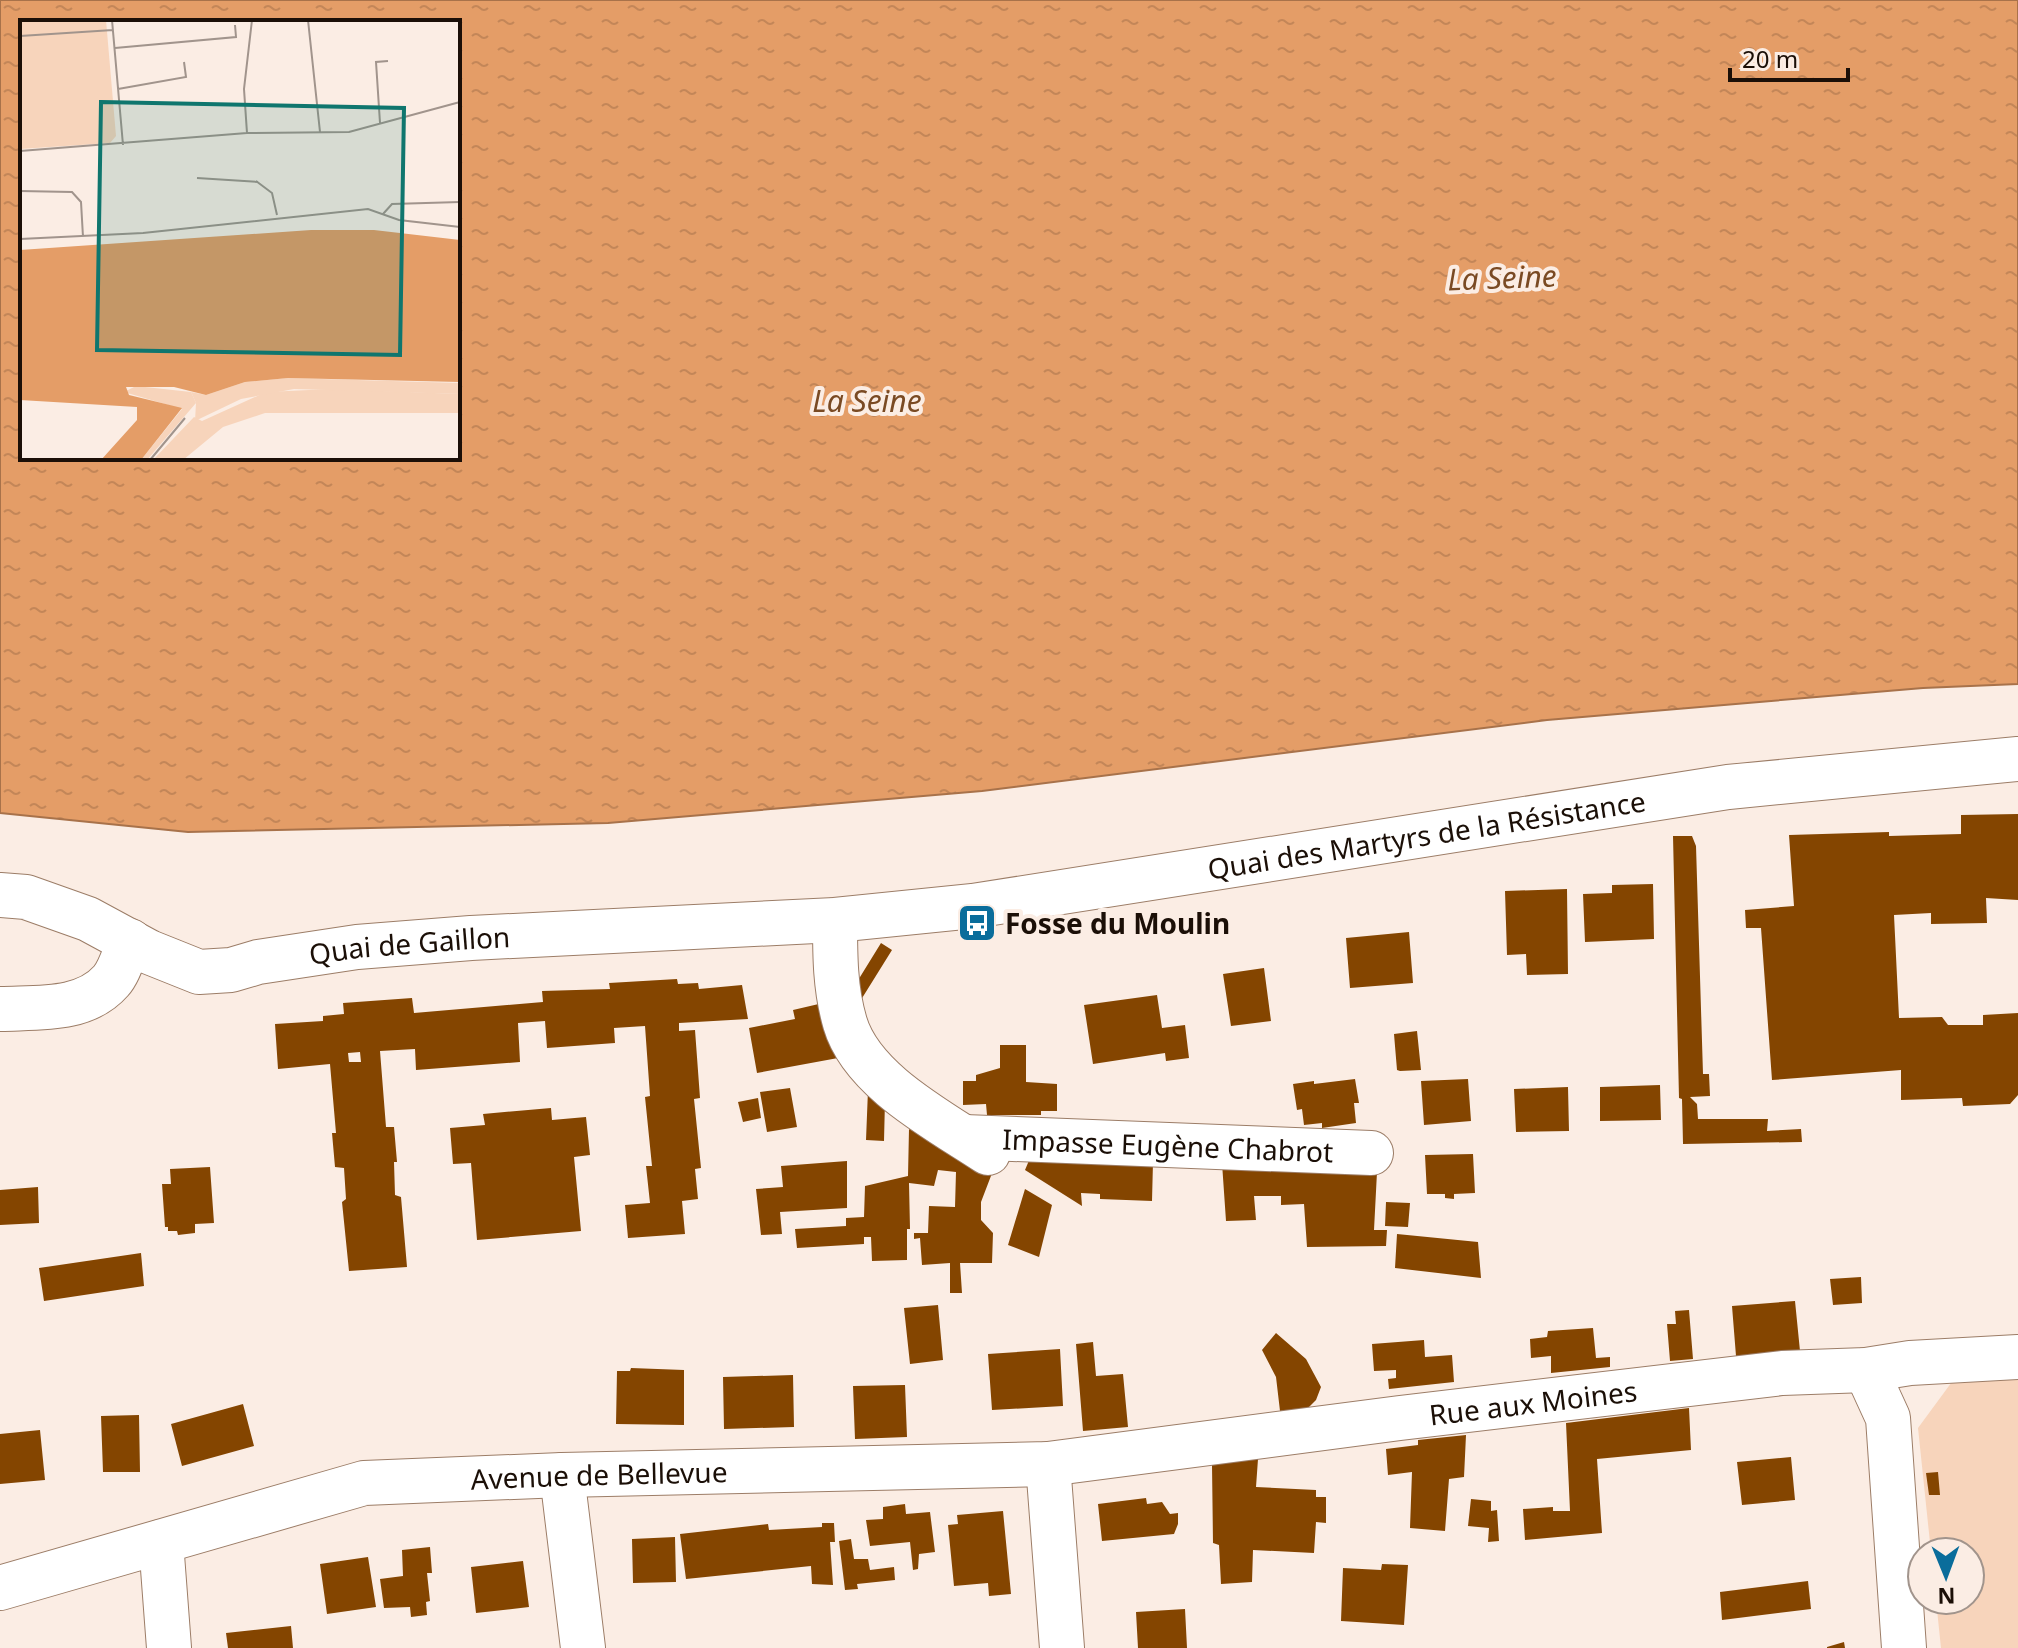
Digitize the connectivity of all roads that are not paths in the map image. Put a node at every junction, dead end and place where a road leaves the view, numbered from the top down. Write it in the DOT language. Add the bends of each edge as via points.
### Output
graph roads {
  1 [pos="2018,759"];
  2 [pos="0,895"];
  3 [pos="835,920"];
  4 [pos="130,941"];
  5 [pos="0,1009"];
  6 [pos="1371,1153"];
  7 [pos="2018,1357"];
  8 [pos="1866,1370"];
  9 [pos="1048,1464"];
  10 [pos="562,1475"];
  11 [pos="161,1542"];
  12 [pos="0,1588"];
  13 [pos="169,1648"];
  14 [pos="583,1648"];
  15 [pos="1062,1648"];
  16 [pos="1904,1648"];
  1 -- 3 [label="street, Quai des Martyrs de la Résistance" via="1728,787 973,906"];
  2 -- 4 [label="street, Quai de Gaillon" via="51,905"];
  3 -- 4 [label="street, Quai de Gaillon" via="371,946 199,972"];
  3 -- 6 [label="street, Impasse Eugène Chabrot" via="835,975 845,1026 868,1065 889,1087 977,1146"];
  4 -- 5 [label="street" via="113,979 96,994 69,1005"];
  7 -- 8 [label="street, Rue aux Moines"];
  8 -- 9 [label="street, Rue aux Moines" via="1782,1373"];
  8 -- 16 [label="street" via="1888,1418"];
  9 -- 10 [label="street, Avenue de Bellevue"];
  9 -- 15 [label="street"];
  10 -- 11 [label="street, Avenue de Bellevue" via="364,1483"];
  10 -- 14 [label="street"];
  11 -- 12 [label="street, Avenue de Bellevue"];
  11 -- 13 [label="street"];
}
